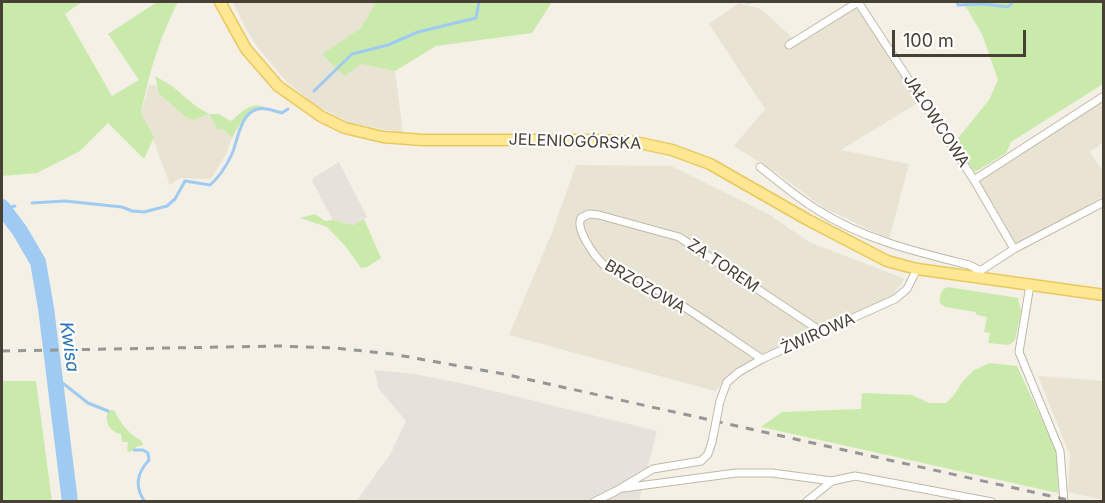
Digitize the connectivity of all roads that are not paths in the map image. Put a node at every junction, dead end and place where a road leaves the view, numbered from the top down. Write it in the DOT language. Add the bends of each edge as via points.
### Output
graph roads {
  1 [pos="220,2"];
  2 [pos="858,2"];
  3 [pos="789,45"];
  4 [pos="1104,96"];
  5 [pos="760,167"];
  6 [pos="974,180"];
  7 [pos="1104,202"];
  8 [pos="581,218"];
  9 [pos="1014,249"];
  10 [pos="917,269"];
  11 [pos="976,274"];
  12 [pos="1030,285"];
  13 [pos="1104,295"];
  14 [pos="822,332"];
  15 [pos="762,359"];
  16 [pos="832,481"];
  17 [pos="623,488"];
  18 [pos="594,501"];
  19 [pos="806,501"];
  20 [pos="992,501"];
  21 [pos="1064,501"];
  1 -- 10 [label="main road, JELENIOGÓRSKA" via="246,49 278,86 345,128 383,137 423,140 597,140 636,142 672,150 710,164 887,261"];
  2 -- 3 [label="street, JAŁOWCOWA"];
  2 -- 6 [label="street, JAŁOWCOWA"];
  4 -- 6 [label="street, JAŁOWCOWA"];
  5 -- 11 [label="street" via="817,210 840,222 897,247 969,265"];
  6 -- 9 [label="street, JAŁOWCOWA"];
  7 -- 9 [label="street"];
  8 -- 14 [label="street, ZA TOREM" via="599,215 679,237"];
  8 -- 15 [label="street, BRZOZOWA" via="580,229 606,267 633,276"];
  9 -- 11 [label="street"];
  10 -- 11 [label="main road, JELENIOGÓRSKA"];
  10 -- 14 [label="street, ŻWIROWA" via="907,289 895,299"];
  11 -- 12 [label="main road, JELENIOGÓRSKA"];
  12 -- 13 [label="main road, JELENIOGÓRSKA"];
  12 -- 21 [label="street" via="1019,352 1060,451"];
  14 -- 15 [label="street, ŻWIROWA"];
  15 -- 17 [label="street, ŻWIROWA, bridge" via="730,379 725,387 712,442 701,461 653,469"];
  16 -- 17 [label="street" via="736,473"];
  16 -- 19 [label="street"];
  16 -- 20 [label="street" via="855,476"];
  17 -- 18 [label="street"];
}
